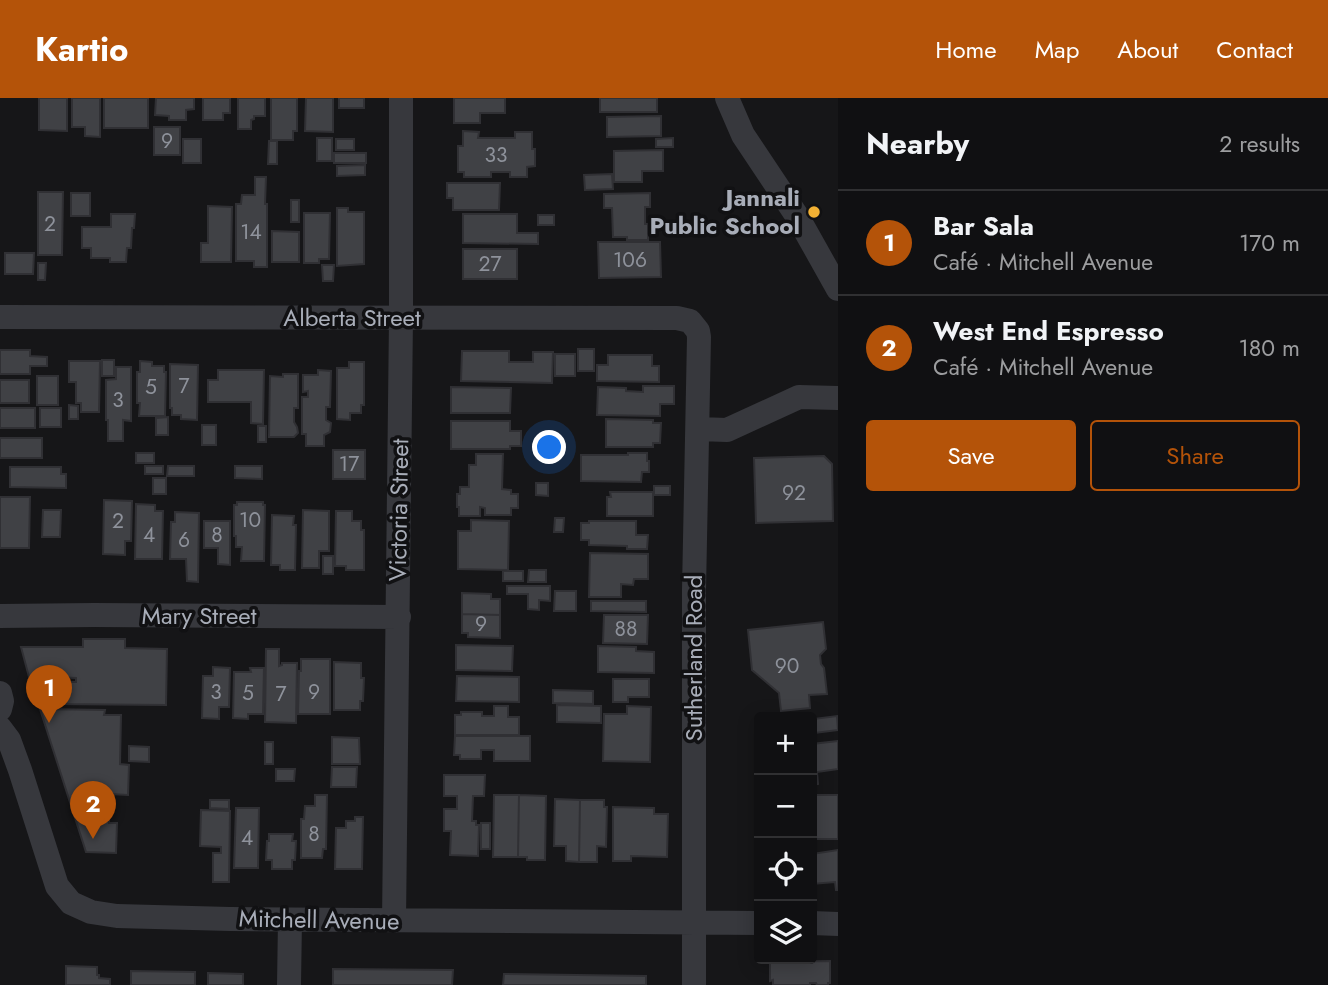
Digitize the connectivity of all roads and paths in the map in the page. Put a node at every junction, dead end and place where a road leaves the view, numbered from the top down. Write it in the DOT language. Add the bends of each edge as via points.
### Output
graph roads {
  1 [pos="401,98"];
  2 [pos="727,98"];
  3 [pos="838,289"];
  4 [pos="0,317"];
  5 [pos="401,318"];
  6 [pos="698,331"];
  7 [pos="838,398"];
  8 [pos="698,429"];
  9 [pos="0,616"];
  10 [pos="398,617"];
  11 [pos="0,692"];
  12 [pos="0,709"];
  13 [pos="0,728"];
  14 [pos="290,920"];
  15 [pos="394,921"];
  16 [pos="694,922"];
  17 [pos="754,923"];
  18 [pos="817,923"];
  19 [pos="838,924"];
  20 [pos="289,985"];
  21 [pos="694,985"];
  1 -- 5 [label="street, Victoria Street"];
  2 -- 3 [label="street" via="743,135"];
  4 -- 5 [label="street, Alberta Street"];
  5 -- 6 [label="street, Alberta Street" via="677,318 690,321"];
  5 -- 10 [label="street, Victoria Street"];
  6 -- 8 [label="street, Sutherland Road"];
  7 -- 8 [label="street" via="799,397 727,430"];
  8 -- 16 [label="street, Sutherland Road"];
  9 -- 10 [label="street, Mary Street"];
  10 -- 15 [label="street, Victoria Street"];
  11 -- 12 [label="street"];
  13 -- 14 [label="street, Mitchell Avenue" via="20,771 52,875 71,903 117,916"];
  14 -- 15 [label="street, Mitchell Avenue"];
  14 -- 20 [label="street"];
  15 -- 16 [label="street, Mitchell Avenue"];
  16 -- 17 [label="street, Mitchell Avenue"];
  16 -- 21 [label="street, Sutherland Road"];
  18 -- 19 [label="street"];
}
